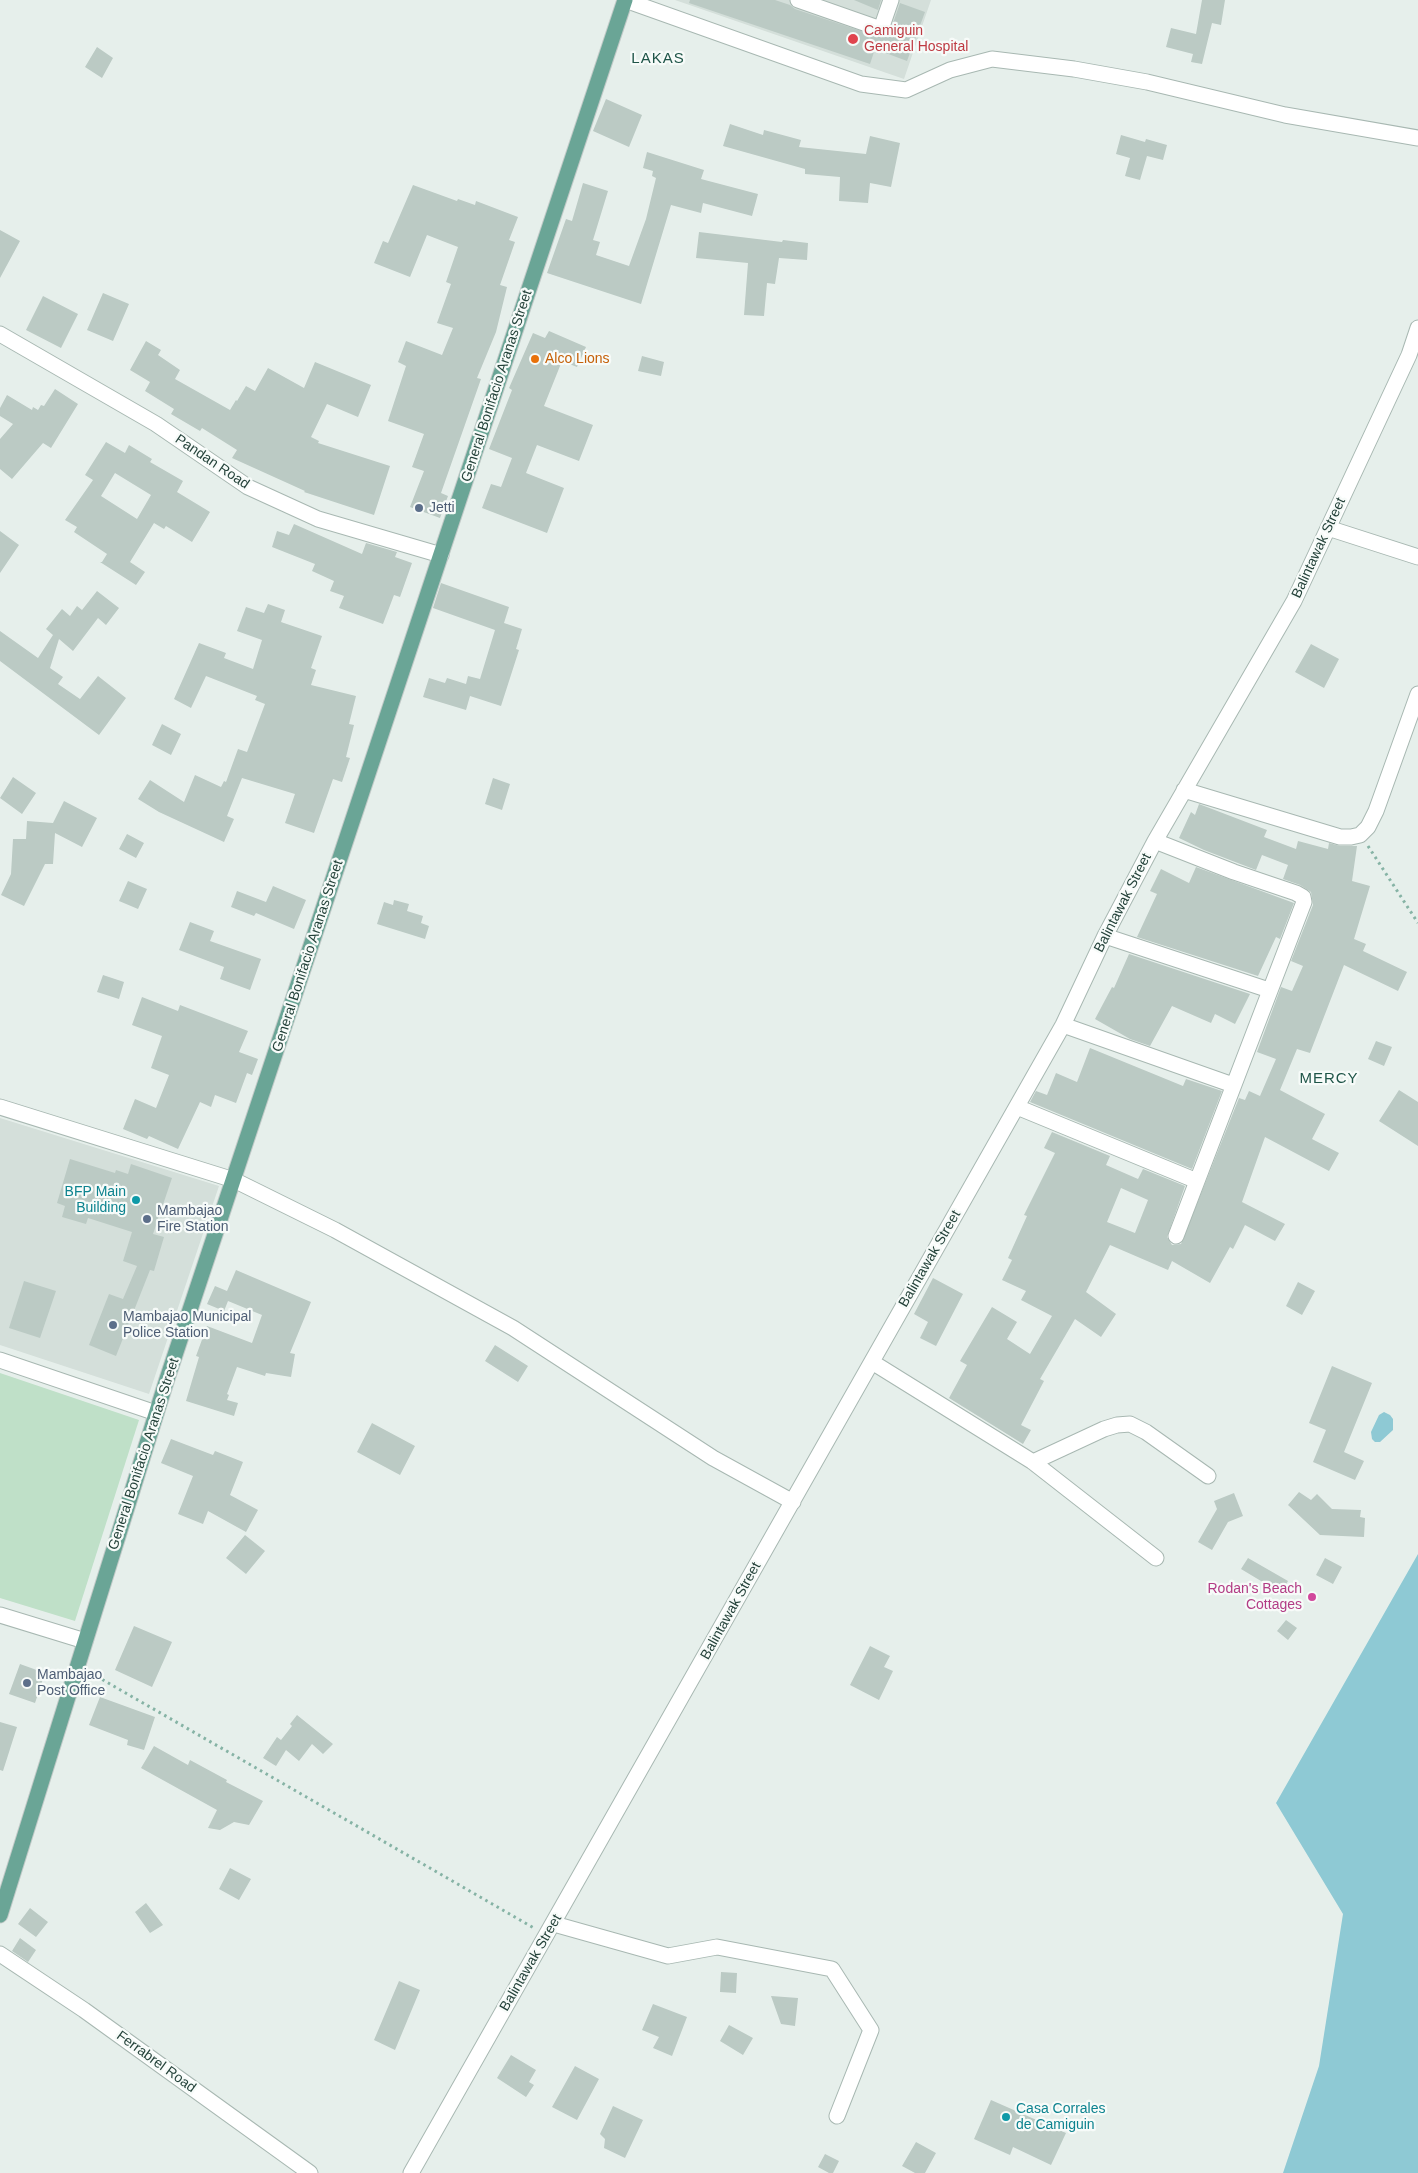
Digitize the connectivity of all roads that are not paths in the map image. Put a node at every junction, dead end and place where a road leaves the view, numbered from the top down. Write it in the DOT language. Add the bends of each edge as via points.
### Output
graph roads {
  1 [pos="625,0"];
  2 [pos="798,0"];
  3 [pos="891,0"];
  4 [pos="1418,138"];
  5 [pos="1418,328"];
  6 [pos="0,334"];
  7 [pos="1414,358"];
  8 [pos="1328,528"];
  9 [pos="441,555"];
  10 [pos="1418,557"];
  11 [pos="1418,694"];
  12 [pos="1184,790"];
  13 [pos="1155,841"];
  14 [pos="1105,936"];
  15 [pos="1269,990"];
  16 [pos="1063,1025"];
  17 [pos="1233,1085"];
  18 [pos="0,1107"];
  19 [pos="1017,1107"];
  20 [pos="234,1180"];
  21 [pos="1197,1181"];
  22 [pos="1176,1236"];
  23 [pos="0,1360"];
  24 [pos="872,1362"];
  25 [pos="156,1413"];
  26 [pos="1033,1462"];
  27 [pos="1208,1476"];
  28 [pos="793,1502"];
  29 [pos="1156,1558"];
  30 [pos="0,1615"];
  31 [pos="85,1641"];
  32 [pos="4,1888"];
  33 [pos="0,1914"];
  34 [pos="550,1930"];
  35 [pos="0,1954"];
  36 [pos="837,2116"];
  37 [pos="310,2173"];
  38 [pos="411,2173"];
  1 -- 4 [label="street" via="861,84 906,90 950,70 992,59 1138,80 1286,115"];
  1 -- 9 [label="main road, General Bonifacio Aranas Street"];
  2 -- 3 [label="street" via="881,29"];
  5 -- 7 [label="street, Balintawak Street"];
  6 -- 9 [label="street, Pandan Road" via="156,424 248,487 318,519"];
  7 -- 8 [label="street, Balintawak Street"];
  8 -- 10 [label="street"];
  8 -- 12 [label="street, Balintawak Street" via="1294,601"];
  9 -- 20 [label="main road, General Bonifacio Aranas Street"];
  11 -- 12 [label="street" via="1376,811 1360,835 1340,837"];
  12 -- 13 [label="street, Balintawak Street"];
  13 -- 14 [label="street, Balintawak Street"];
  13 -- 15 [label="street" via="1303,897 1304,902"];
  14 -- 15 [label="street"];
  14 -- 16 [label="street, Balintawak Street"];
  15 -- 17 [label="street"];
  16 -- 17 [label="street"];
  16 -- 19 [label="street, Balintawak Street"];
  17 -- 21 [label="street"];
  18 -- 20 [label="street"];
  19 -- 21 [label="street"];
  19 -- 24 [label="street, Balintawak Street"];
  20 -- 25 [label="main road, General Bonifacio Aranas Street"];
  20 -- 28 [label="street" via="336,1230 513,1328 713,1458"];
  21 -- 22 [label="street"];
  23 -- 25 [label="street"];
  24 -- 26 [label="street"];
  24 -- 28 [label="street, Balintawak Street"];
  25 -- 31 [label="main road, General Bonifacio Aranas Street"];
  26 -- 27 [label="street" via="1104,1429 1130,1424"];
  26 -- 29 [label="street"];
  28 -- 34 [label="street, Balintawak Street"];
  30 -- 31 [label="street"];
  31 -- 32 [label="main road, General Bonifacio Aranas Street"];
  32 -- 33 [label="main road, General Bonifacio Aranas Street"];
  34 -- 36 [label="street" via="668,1956 717,1947 832,1969 871,2030"];
  34 -- 38 [label="street, Balintawak Street"];
  35 -- 37 [label="street, Ferrabrel Road" via="84,2010"];
}
